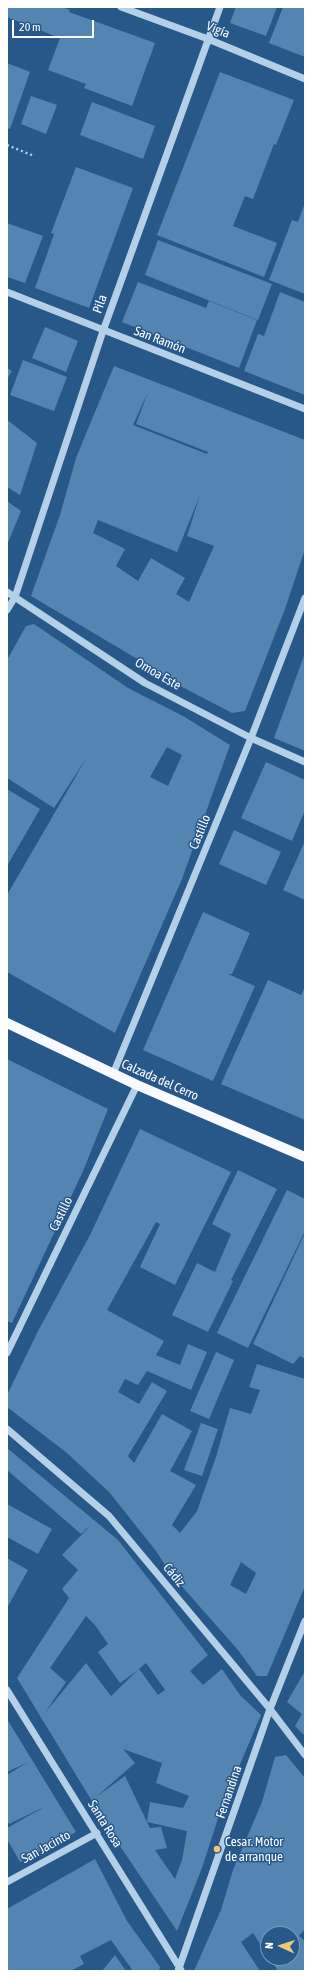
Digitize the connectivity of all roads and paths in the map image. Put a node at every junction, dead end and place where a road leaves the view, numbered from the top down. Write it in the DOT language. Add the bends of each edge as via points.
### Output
graph roads {
  1 [pos="121,7"];
  2 [pos="220,7"];
  3 [pos="208,39"];
  4 [pos="305,79"];
  5 [pos="7,145"];
  6 [pos="34,156"];
  7 [pos="7,292"];
  8 [pos="103,331"];
  9 [pos="305,409"];
  10 [pos="7,592"];
  11 [pos="15,597"];
  12 [pos="305,598"];
  13 [pos="7,610"];
  14 [pos="251,738"];
  15 [pos="305,762"];
  16 [pos="7,1023"];
  17 [pos="113,1074"];
  18 [pos="137,1085"];
  19 [pos="305,1157"];
  20 [pos="7,1353"];
  21 [pos="7,1429"];
  22 [pos="305,1621"];
  23 [pos="7,1690"];
  24 [pos="270,1709"];
  25 [pos="305,1755"];
  26 [pos="97,1833"];
  27 [pos="7,1882"];
  28 [pos="180,1970"];
  1 -- 3 [label="street, Vigía"];
  2 -- 3 [label="street, Pila"];
  3 -- 4 [label="street, Vigía"];
  3 -- 8 [label="street, Pila"];
  5 -- 6 [label="path"];
  7 -- 8 [label="street, San Ramón"];
  8 -- 9 [label="street, San Ramón"];
  8 -- 11 [label="street, Pila"];
  10 -- 11 [label="street, Omoa Este"];
  11 -- 13 [label="street, Pila"];
  11 -- 14 [label="street, Omoa Este" via="145,682"];
  12 -- 14 [label="street, Castillo"];
  14 -- 15 [label="street, Omoa Este"];
  14 -- 17 [label="street, Castillo"];
  16 -- 17 [label="main road, Calzada del Cerro"];
  17 -- 18 [label="main road, Calzada del Cerro"];
  18 -- 19 [label="main road, Calzada del Cerro"];
  18 -- 20 [label="street, Castillo"];
  21 -- 24 [label="street, Cádiz" via="109,1516"];
  22 -- 24 [label="street, Fernandina"];
  23 -- 26 [label="street, Santa Rosa"];
  24 -- 25 [label="street, Cádiz"];
  24 -- 28 [label="street, Fernandina"];
  26 -- 27 [label="street, San Jacinto"];
  26 -- 28 [label="street, Santa Rosa"];
}
